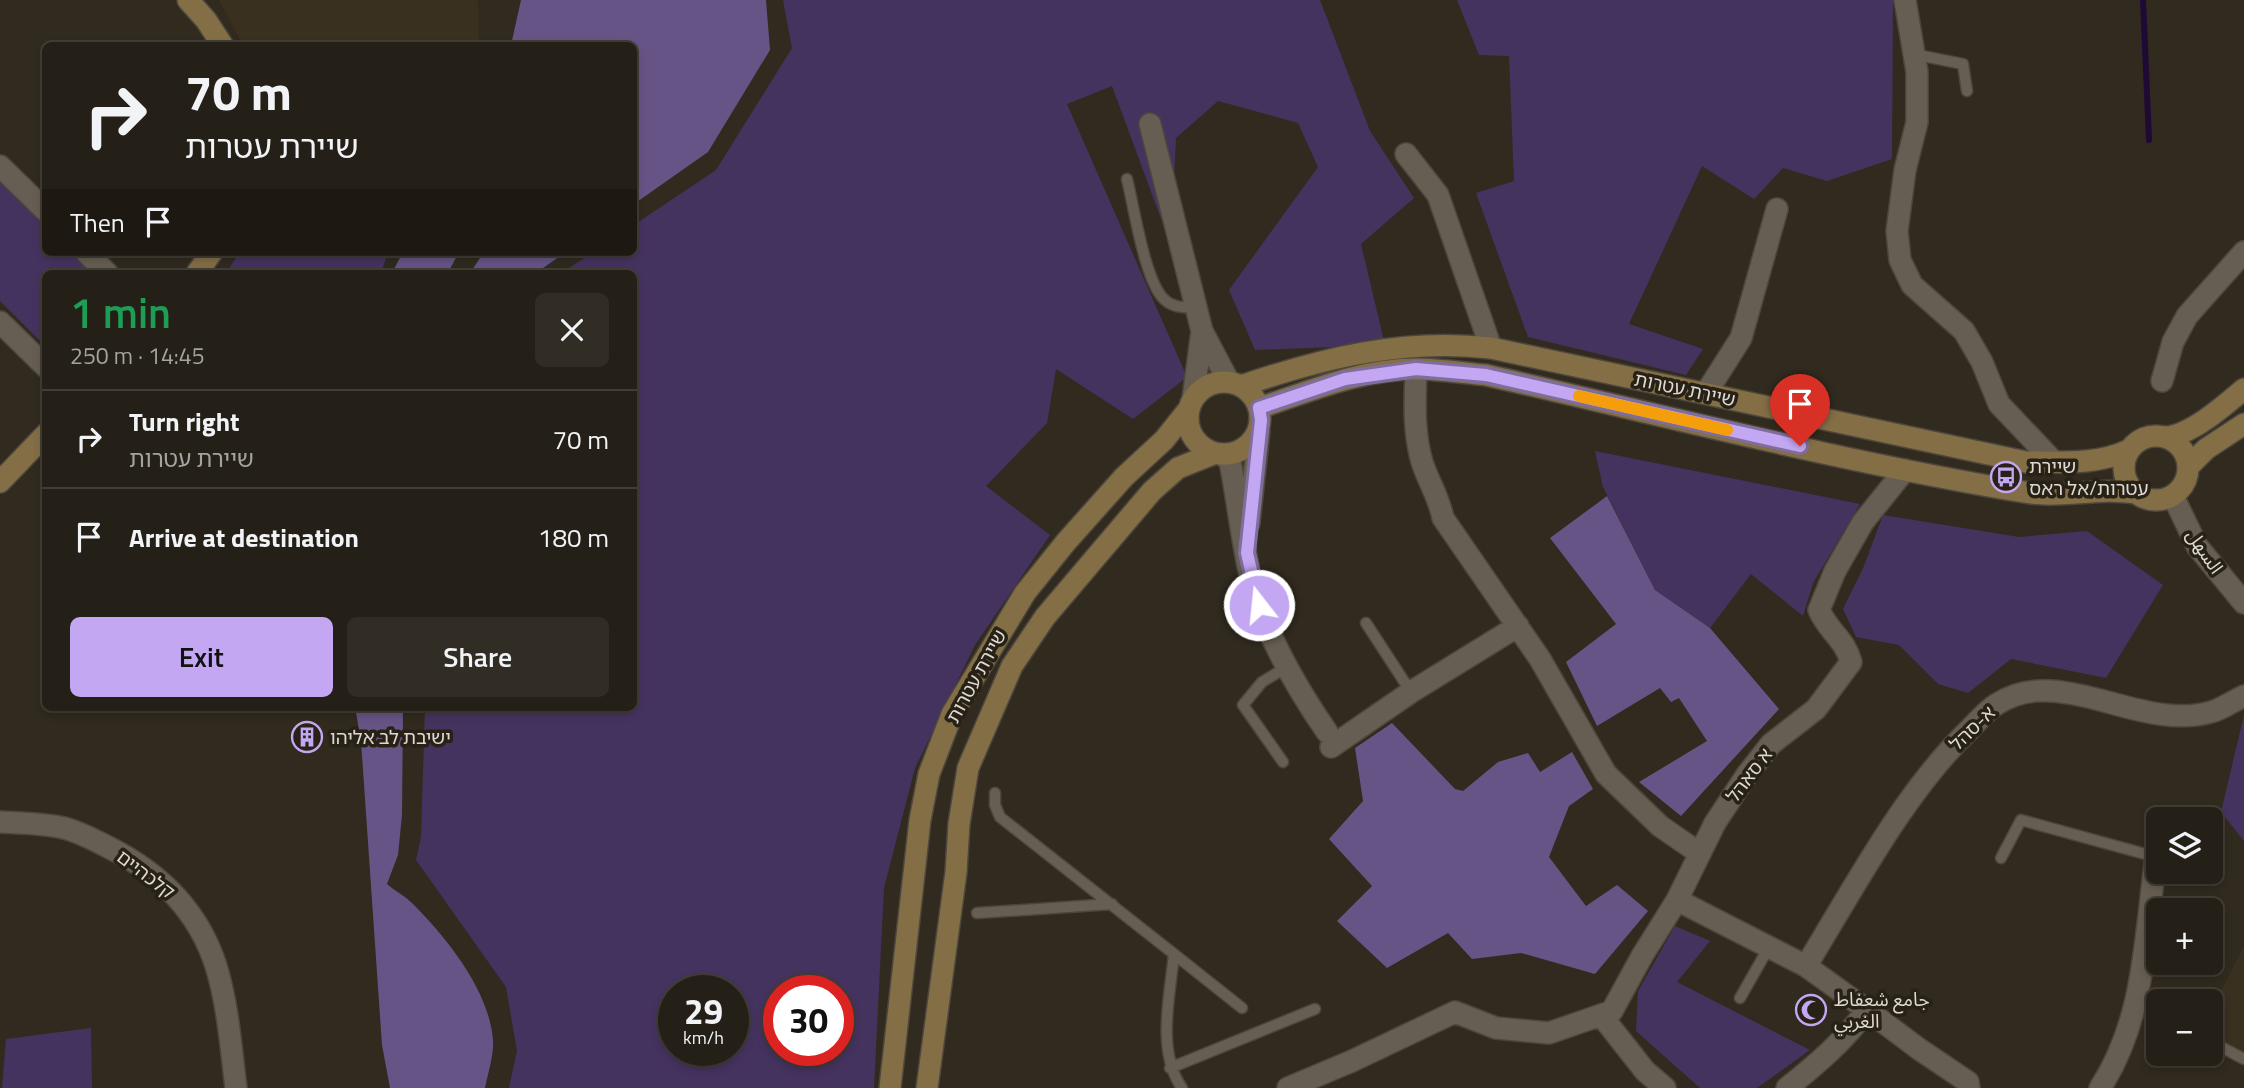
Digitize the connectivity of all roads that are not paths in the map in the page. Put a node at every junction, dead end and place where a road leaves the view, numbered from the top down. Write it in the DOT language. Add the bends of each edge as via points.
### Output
graph roads {
  1 [pos="188,0"];
  2 [pos="1905,0"];
  3 [pos="220,42"];
  4 [pos="1913,54"];
  5 [pos="1967,91"];
  6 [pos="1150,124"];
  7 [pos="1406,154"];
  8 [pos="0,166"];
  9 [pos="1127,179"];
  10 [pos="42,207"];
  11 [pos="1777,209"];
  12 [pos="2244,252"];
  13 [pos="90,256"];
  14 [pos="104,270"];
  15 [pos="1197,308"];
  16 [pos="0,322"];
  17 [pos="1202,331"];
  18 [pos="1491,348"];
  19 [pos="42,363"];
  20 [pos="1416,369"];
  21 [pos="2162,382"];
  22 [pos="1235,384"];
  23 [pos="2244,389"];
  24 [pos="1706,393"];
  25 [pos="1191,405"];
  26 [pos="1259,408"];
  27 [pos="2244,424"];
  28 [pos="1259,431"];
  29 [pos="42,438"];
  30 [pos="2166,438"];
  31 [pos="2129,450"];
  32 [pos="1218,454"];
  33 [pos="2054,462"];
  34 [pos="2188,467"];
  35 [pos="1905,470"];
  36 [pos="0,482"];
  37 [pos="2136,493"];
  38 [pos="2173,496"];
  39 [pos="1247,553"];
  40 [pos="2244,603"];
  41 [pos="1366,623"];
  42 [pos="1518,626"];
  43 [pos="1287,667"];
  44 [pos="1411,692"];
  45 [pos="2244,696"];
  46 [pos="1283,762"];
  47 [pos="995,793"];
  48 [pos="0,822"];
  49 [pos="2146,852"];
  50 [pos="1699,853"];
  51 [pos="2001,858"];
  52 [pos="2153,884"];
  53 [pos="1677,900"];
  54 [pos="1112,904"];
  55 [pos="977,913"];
  56 [pos="1769,947"];
  57 [pos="1174,954"];
  58 [pos="1806,966"];
  59 [pos="1740,998"];
  60 [pos="2136,1002"];
  61 [pos="1242,1007"];
  62 [pos="2146,1007"];
  63 [pos="1315,1009"];
  64 [pos="1867,1010"];
  65 [pos="1601,1016"];
  66 [pos="2223,1048"];
  67 [pos="2244,1059"];
  68 [pos="1171,1068"];
  69 [pos="236,1088"];
  70 [pos="890,1088"];
  71 [pos="927,1088"];
  72 [pos="1182,1088"];
  73 [pos="1288,1088"];
  74 [pos="1665,1088"];
  75 [pos="1787,1088"];
  76 [pos="1969,1088"];
  77 [pos="2099,1088"];
  1 -- 3 [label="main road"];
  2 -- 4 [label="street"];
  4 -- 5 [label="lane" via="1963,64"];
  4 -- 33 [label="street" via="1917,121 1897,231 1899,260 1912,285 1964,331 1999,404"];
  6 -- 15 [label="street"];
  7 -- 18 [label="street" via="1438,195"];
  8 -- 10 [label="street"];
  9 -- 15 [label="lane" via="1152,285 1172,306"];
  11 -- 24 [label="street" via="1741,338"];
  12 -- 21 [label="street" via="2187,316 2173,342"];
  13 -- 14 [label="street"];
  15 -- 17 [label="street"];
  16 -- 19 [label="street"];
  17 -- 22 [label="street"];
  17 -- 25 [label="street"];
  18 -- 22 [label="main road, שיירת עטרות" via="1395,348 1301,365"];
  18 -- 24 [label="main road, שיירת עטרות"];
  20 -- 26 [label="main road, שיירת עטרות" via="1345,379"];
  20 -- 35 [label="main road, שיירת עטרות" via="1486,375"];
  20 -- 42 [label="street" via="1414,422 1422,462 1443,517"];
  22 -- 25 [label="main road" via="1216,382 1201,389"];
  22 -- 26 [label="main road" via="1251,392"];
  23 -- 30 [label="main road" via="2189,429"];
  24 -- 33 [label="main road, שיירת עטרות" via="2026,461"];
  25 -- 32 [label="main road" via="1191,433 1198,444"];
  25 -- 70 [label="main road, שיירת עטרות" via="1025,593 952,714 929,774 920,820"];
  26 -- 28 [label="main road"];
  27 -- 34 [label="main road"];
  28 -- 32 [label="main road" via="1244,449"];
  28 -- 39 [label="street"];
  29 -- 36 [label="main road"];
  30 -- 31 [label="main road" via="2144,438"];
  30 -- 34 [label="main road" via="2183,451"];
  31 -- 33 [label="main road, שיירת עטרות" via="2115,456"];
  31 -- 37 [label="main road" via="2124,474"];
  32 -- 39 [label="street" via="1230,462"];
  32 -- 71 [label="main road, שיירת עטרות" via="1178,468 1152,491 1045,617 1007,677 968,768"];
  34 -- 38 [label="main road"];
  35 -- 37 [label="main road, שיירת עטרות" via="2034,494"];
  35 -- 50 [label="street, א סאהל" via="1863,522 1819,610 1847,648 1851,663 1816,709 1771,744"];
  37 -- 38 [label="main road" via="2156,500"];
  38 -- 40 [label="street, السهل" via="2197,546"];
  39 -- 43 [label="street" via="1259,605"];
  41 -- 44 [label="lane"];
  42 -- 44 [label="street"];
  42 -- 50 [label="street" via="1606,774 1660,826"];
  43 -- 44 [label="street" via="1329,740"];
  43 -- 46 [label="lane" via="1262,682 1243,705"];
  45 -- 58 [label="street, א-סהל" via="2213,712 2190,716 2046,690 2026,691 1996,704 1952,746 1920,786"];
  47 -- 54 [label="lane" via="1000,817"];
  48 -- 69 [label="street, קלכהיים" via="57,827 90,837 135,861 177,895 193,915 216,965"];
  49 -- 51 [label="lane" via="2021,820"];
  50 -- 53 [label="street, א סאהל"];
  52 -- 60 [label="street"];
  53 -- 56 [label="street"];
  53 -- 65 [label="street, א סאהל" via="1612,1010"];
  54 -- 55 [label="lane"];
  54 -- 57 [label="lane"];
  56 -- 58 [label="street"];
  56 -- 59 [label="lane"];
  57 -- 61 [label="lane"];
  57 -- 68 [label="lane" via="1167,1033"];
  58 -- 64 [label="street"];
  60 -- 62 [label="lane"];
  60 -- 77 [label="street" via="2124,1040"];
  63 -- 68 [label="lane"];
  64 -- 75 [label="street" via="1829,1054"];
  64 -- 76 [label="street" via="1968,1082"];
  65 -- 73 [label="street" via="1549,1033 1496,1028 1455,1012"];
  65 -- 74 [label="street" via="1645,1071"];
  66 -- 67 [label="lane"];
  68 -- 72 [label="lane"];
}
